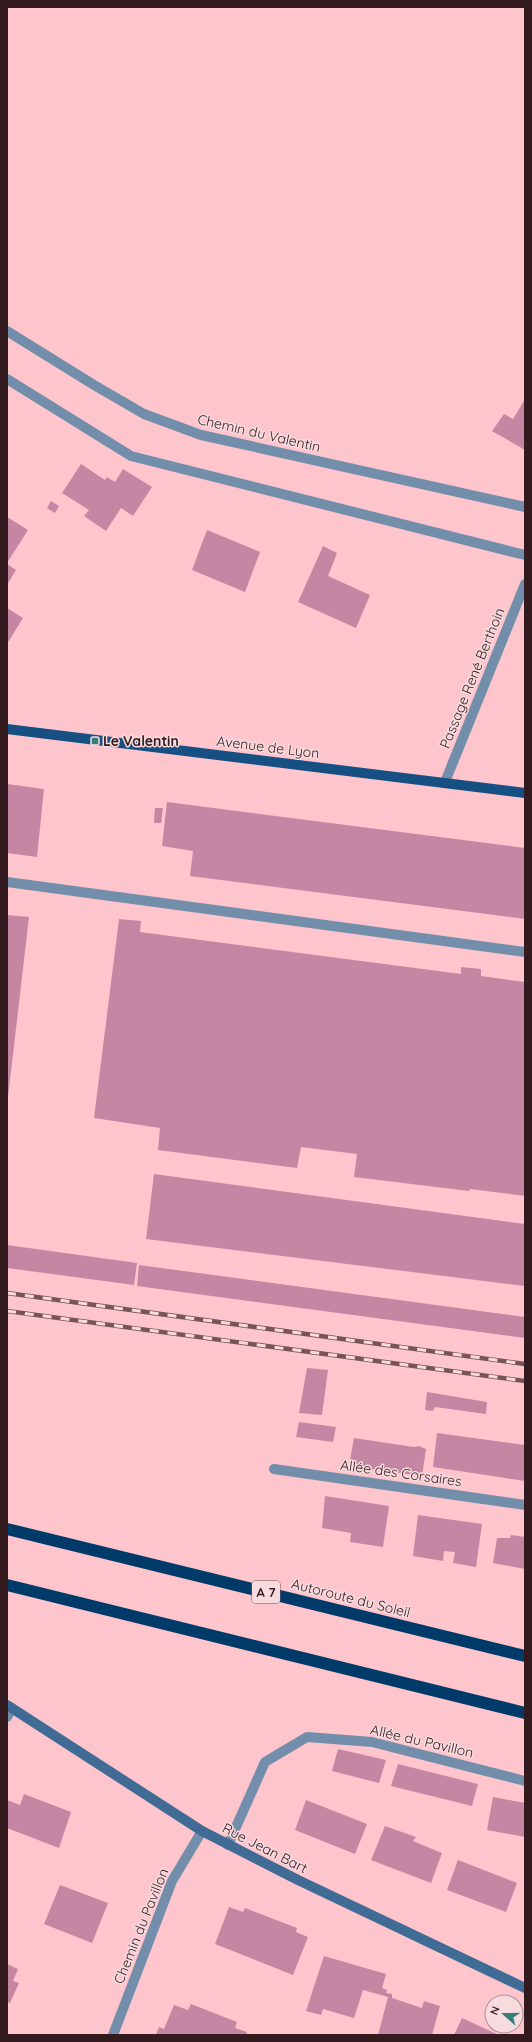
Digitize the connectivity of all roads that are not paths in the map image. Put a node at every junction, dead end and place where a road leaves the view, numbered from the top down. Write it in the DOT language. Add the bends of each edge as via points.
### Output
graph roads {
  1 [pos="7,331"];
  2 [pos="7,379"];
  3 [pos="525,507"];
  4 [pos="525,555"];
  5 [pos="525,584"];
  6 [pos="7,730"];
  7 [pos="445,782"];
  8 [pos="525,792"];
  9 [pos="7,882"];
  10 [pos="525,952"];
  11 [pos="274,1468"];
  12 [pos="525,1505"];
  13 [pos="7,1529"];
  14 [pos="7,1585"];
  15 [pos="525,1656"];
  16 [pos="9,1706"];
  17 [pos="525,1712"];
  18 [pos="7,1717"];
  19 [pos="525,1781"];
  20 [pos="202,1831"];
  21 [pos="228,1845"];
  22 [pos="525,1988"];
  23 [pos="113,2035"];
  1 -- 3 [label="street, Chemin du Valentin" via="144,414 201,435"];
  2 -- 4 [label="street" via="131,456"];
  5 -- 7 [label="street, Passage René Berthoin"];
  6 -- 7 [label="main road, Avenue de Lyon"];
  7 -- 8 [label="main road, Avenue de Lyon"];
  9 -- 10 [label="street"];
  11 -- 12 [label="street, Allée des Corsaires"];
  13 -- 15 [label="highway, Autoroute du Soleil / A 7"];
  14 -- 17 [label="highway"];
  16 -- 18 [label="street"];
  16 -- 20 [label="street, Rue Jean Bart"];
  19 -- 21 [label="street, Allée du Pavillon" via="372,1742 307,1737 265,1762"];
  20 -- 21 [label="street, Rue Jean Bart"];
  20 -- 23 [label="street, Chemin du Pavillon" via="172,1881"];
  21 -- 22 [label="street, Rue Jean Bart"];
}
